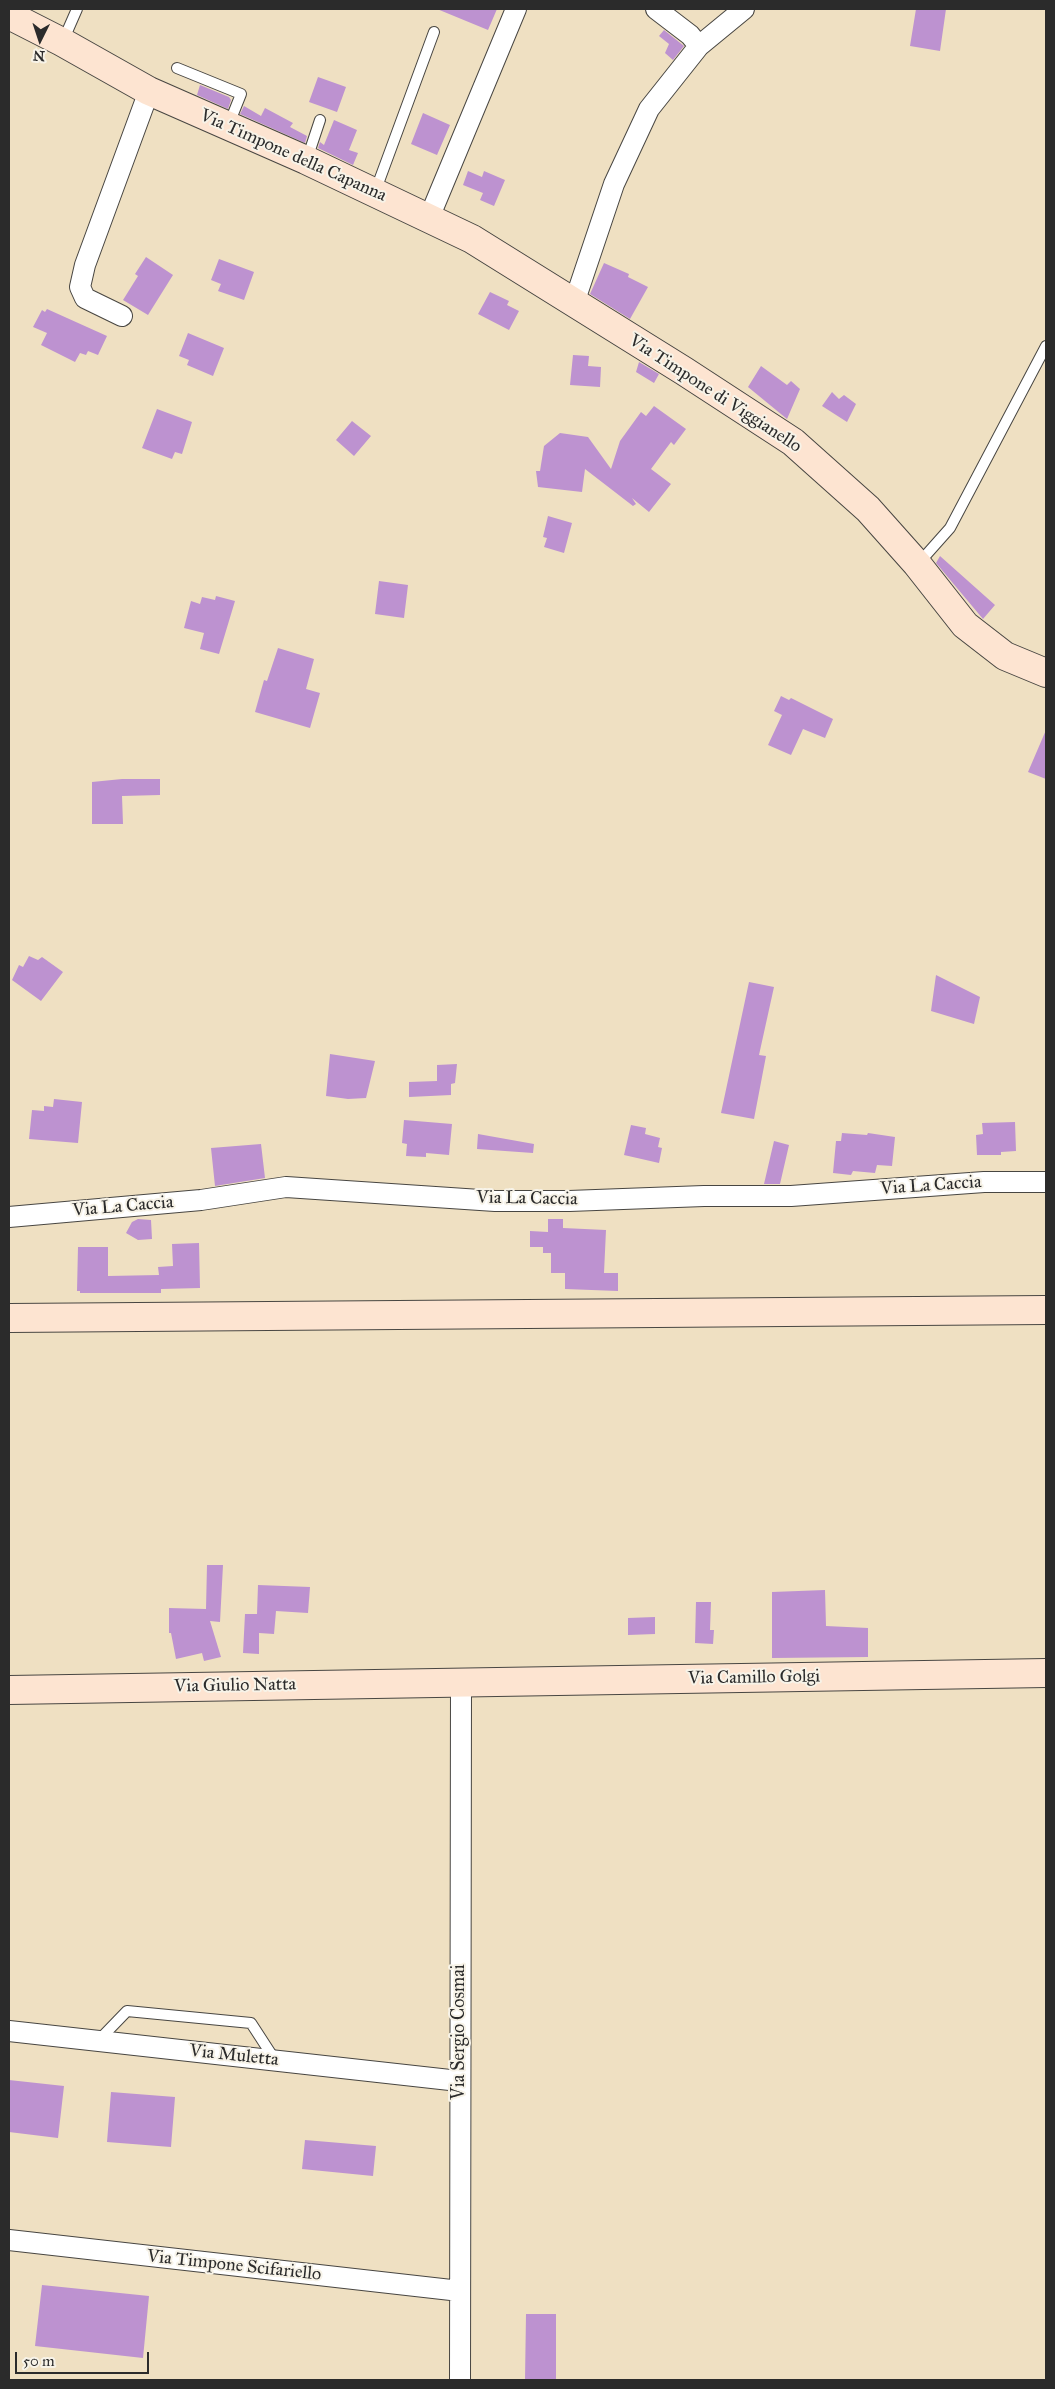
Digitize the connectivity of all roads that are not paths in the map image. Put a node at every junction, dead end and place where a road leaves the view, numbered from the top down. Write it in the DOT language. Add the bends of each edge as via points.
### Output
graph roads {
  1 [pos="77,9"];
  2 [pos="516,9"];
  3 [pos="656,9"];
  4 [pos="744,9"];
  5 [pos="9,15"];
  6 [pos="434,32"];
  7 [pos="62,42"];
  8 [pos="699,46"];
  9 [pos="177,68"];
  10 [pos="149,91"];
  11 [pos="320,120"];
  12 [pos="227,127"];
  13 [pos="306,160"];
  14 [pos="375,193"];
  15 [pos="429,218"];
  16 [pos="574,303"];
  17 [pos="122,316"];
  18 [pos="1046,346"];
  19 [pos="917,564"];
  20 [pos="1046,673"];
  21 [pos="1046,1182"];
  22 [pos="9,1217"];
  23 [pos="1046,1310"];
  24 [pos="9,1318"];
  25 [pos="1046,1673"];
  26 [pos="461,1683"];
  27 [pos="9,1690"];
  28 [pos="9,2031"];
  29 [pos="98,2041"];
  30 [pos="276,2061"];
  31 [pos="459,2081"];
  32 [pos="9,2240"];
  33 [pos="460,2291"];
  34 [pos="460,2380"];
  1 -- 7 [label="lane"];
  2 -- 15 [label="street"];
  3 -- 8 [label="street"];
  4 -- 8 [label="street"];
  5 -- 7 [label="street, Via Timpone della Capanna"];
  6 -- 14 [label="lane"];
  7 -- 10 [label="street, Via Timpone della Capanna"];
  8 -- 16 [label="street" via="649,108 614,184"];
  9 -- 12 [label="lane" via="241,94"];
  10 -- 12 [label="street, Via Timpone della Capanna"];
  10 -- 17 [label="street" via="85,264 80,287 85,298"];
  11 -- 13 [label="lane"];
  12 -- 13 [label="street, Via Timpone della Capanna"];
  13 -- 14 [label="street, Via Timpone della Capanna"];
  14 -- 15 [label="street, Via Timpone della Capanna"];
  15 -- 16 [label="street, Via Timpone della Capanna" via="472,239"];
  16 -- 19 [label="street, Via Timpone di Viggianello" via="793,442 868,509"];
  18 -- 19 [label="lane" via="950,528"];
  19 -- 20 [label="street, Via Timpone di Viggianello" via="965,625 1004,656"];
  21 -- 22 [label="street, Via La Caccia" via="984,1182 791,1196 568,1201 495,1200 286,1187 201,1200"];
  23 -- 24 [label="street"];
  25 -- 26 [label="street, Via Camillo Golgi"];
  26 -- 27 [label="street, Via Giulio Natta"];
  26 -- 31 [label="street, Via Sergio Cosmai"];
  28 -- 29 [label="street, Via Muletta"];
  29 -- 30 [label="street, Via Muletta"];
  29 -- 30 [label="lane" via="127,2011 250,2024"];
  30 -- 31 [label="street, Via Muletta"];
  31 -- 33 [label="street, Via Sergio Cosmai"];
  32 -- 33 [label="street, Via Timpone Scifariello"];
  33 -- 34 [label="street, Via Sergio Cosmai"];
}
